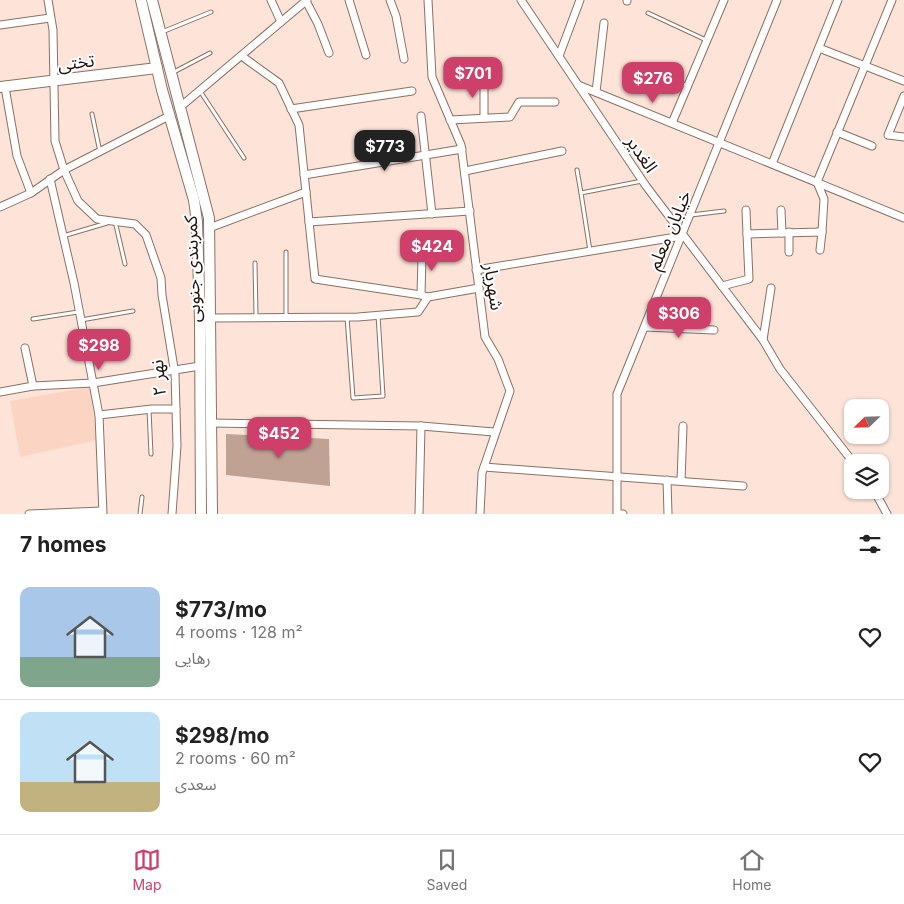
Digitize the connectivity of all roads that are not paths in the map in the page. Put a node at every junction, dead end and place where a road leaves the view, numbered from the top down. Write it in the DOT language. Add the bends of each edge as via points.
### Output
graph roads {
  1 [pos="48,0"];
  2 [pos="141,0"];
  3 [pos="152,0"];
  4 [pos="272,0"];
  5 [pos="349,0"];
  6 [pos="390,0"];
  7 [pos="428,0"];
  8 [pos="521,0"];
  9 [pos="580,0"];
  10 [pos="724,0"];
  11 [pos="777,0"];
  12 [pos="838,0"];
  13 [pos="892,0"];
  14 [pos="307,1"];
  15 [pos="211,12"];
  16 [pos="648,13"];
  17 [pos="50,18"];
  18 [pos="281,22"];
  19 [pos="604,23"];
  20 [pos="0,25"];
  21 [pos="159,34"];
  22 [pos="707,40"];
  23 [pos="819,48"];
  24 [pos="210,53"];
  25 [pos="329,53"];
  26 [pos="366,55"];
  27 [pos="243,56"];
  28 [pos="559,56"];
  29 [pos="404,58"];
  30 [pos="865,65"];
  31 [pos="157,68"];
  32 [pos="643,68"];
  33 [pos="170,74"];
  34 [pos="484,80"];
  35 [pos="53,81"];
  36 [pos="904,81"];
  37 [pos="578,84"];
  38 [pos="688,86"];
  39 [pos="2,87"];
  40 [pos="200,90"];
  41 [pos="412,91"];
  42 [pos="596,92"];
  43 [pos="904,96"];
  44 [pos="555,102"];
  45 [pos="179,108"];
  46 [pos="291,109"];
  47 [pos="92,114"];
  48 [pos="169,116"];
  49 [pos="421,116"];
  50 [pos="484,118"];
  51 [pos="450,120"];
  52 [pos="672,123"];
  53 [pos="837,132"];
  54 [pos="904,137"];
  55 [pos="721,143"];
  56 [pos="872,146"];
  57 [pos="462,149"];
  58 [pos="562,151"];
  59 [pos="100,153"];
  60 [pos="425,156"];
  61 [pos="244,158"];
  62 [pos="772,164"];
  63 [pos="64,170"];
  64 [pos="577,170"];
  65 [pos="465,171"];
  66 [pos="304,175"];
  67 [pos="50,179"];
  68 [pos="642,181"];
  69 [pos="817,182"];
  70 [pos="306,192"];
  71 [pos="581,192"];
  72 [pos="32,193"];
  73 [pos="0,207"];
  74 [pos="746,210"];
  75 [pos="781,210"];
  76 [pos="470,211"];
  77 [pos="724,211"];
  78 [pos="432,214"];
  79 [pos="691,214"];
  80 [pos="904,218"];
  81 [pos="115,220"];
  82 [pos="309,222"];
  83 [pos="209,228"];
  84 [pos="822,232"];
  85 [pos="785,233"];
  86 [pos="747,234"];
  87 [pos="63,236"];
  88 [pos="682,236"];
  89 [pos="820,250"];
  90 [pos="591,251"];
  91 [pos="286,252"];
  92 [pos="789,252"];
  93 [pos="422,257"];
  94 [pos="255,263"];
  95 [pos="125,264"];
  96 [pos="476,270"];
  97 [pos="722,286"];
  98 [pos="479,288"];
  99 [pos="772,288"];
  100 [pos="424,296"];
  101 [pos="133,311"];
  102 [pos="79,312"];
  103 [pos="378,315"];
  104 [pos="286,317"];
  105 [pos="347,317"];
  106 [pos="211,318"];
  107 [pos="256,318"];
  108 [pos="33,319"];
  109 [pos="81,320"];
  110 [pos="645,327"];
  111 [pos="714,330"];
  112 [pos="762,340"];
  113 [pos="25,348"];
  114 [pos="200,366"];
  115 [pos="174,369"];
  116 [pos="93,383"];
  117 [pos="33,386"];
  118 [pos="0,392"];
  119 [pos="149,409"];
  120 [pos="176,409"];
  121 [pos="99,415"];
  122 [pos="211,424"];
  123 [pos="420,426"];
  124 [pos="683,426"];
  125 [pos="494,432"];
  126 [pos="151,454"];
  127 [pos="847,454"];
  128 [pos="484,467"];
  129 [pos="618,477"];
  130 [pos="667,480"];
  131 [pos="681,481"];
  132 [pos="744,486"];
  133 [pos="142,497"];
  134 [pos="879,499"];
  135 [pos="103,512"];
  136 [pos="31,514"];
  137 [pos="140,514"];
  138 [pos="172,514"];
  139 [pos="201,514"];
  140 [pos="212,514"];
  141 [pos="419,514"];
  142 [pos="480,514"];
  143 [pos="617,514"];
  144 [pos="622,514"];
  145 [pos="668,514"];
  146 [pos="887,514"];
  1 -- 17 [label="street, نهر ۲"];
  2 -- 31 [label="main road, کمربندی جنوبی"];
  3 -- 21 [label="main road, کمربندی جنوبی"];
  4 -- 18 [label="street"];
  5 -- 26 [label="street"];
  6 -- 29 [label="street"];
  7 -- 51 [label="street, شهریار" via="432,78"];
  8 -- 28 [label="street, الغدیر"];
  9 -- 28 [label="street"];
  10 -- 22 [label="street"];
  11 -- 55 [label="street, خیابان معلم"];
  12 -- 23 [label="street"];
  13 -- 30 [label="street"];
  14 -- 18 [label="street"];
  14 -- 25 [label="street"];
  15 -- 21 [label="lane"];
  16 -- 22 [label="lane"];
  17 -- 20 [label="street"];
  17 -- 35 [label="street, نهر ۲"];
  18 -- 27 [label="street"];
  19 -- 42 [label="street"];
  21 -- 33 [label="main road, کمربندی جنوبی"];
  22 -- 38 [label="street"];
  23 -- 30 [label="street"];
  23 -- 62 [label="street"];
  24 -- 33 [label="lane"];
  27 -- 40 [label="street"];
  27 -- 46 [label="street" via="279,83"];
  28 -- 37 [label="street, الغدیر"];
  30 -- 36 [label="street"];
  30 -- 53 [label="street"];
  31 -- 35 [label="main road, تختی"];
  31 -- 48 [label="main road, کمربندی جنوبی"];
  32 -- 38 [label="lane"];
  33 -- 45 [label="main road, کمربندی جنوبی"];
  34 -- 50 [label="street"];
  35 -- 39 [label="main road, تختی"];
  35 -- 63 [label="street, نهر ۲" via="55,141"];
  37 -- 42 [label="street"];
  37 -- 68 [label="street, الغدیر"];
  38 -- 52 [label="street"];
  39 -- 72 [label="street" via="17,156"];
  40 -- 45 [label="street"];
  40 -- 61 [label="lane"];
  41 -- 46 [label="street"];
  42 -- 52 [label="street"];
  43 -- 54 [label="street" via="888,135"];
  44 -- 50 [label="street" via="519,102 510,117"];
  45 -- 48 [label="main road"];
  45 -- 83 [label="main road, کمربندی جنوبی" via="205,197"];
  46 -- 66 [label="street" via="299,125"];
  47 -- 59 [label="lane"];
  48 -- 59 [label="street"];
  48 -- 114 [label="main road, کمربندی جنوبی" via="194,200 197,222"];
  49 -- 60 [label="street"];
  50 -- 51 [label="street"];
  51 -- 57 [label="street, شهریار"];
  52 -- 55 [label="street"];
  53 -- 56 [label="street"];
  53 -- 69 [label="street"];
  55 -- 62 [label="street"];
  55 -- 79 [label="street, خیابان معلم"];
  57 -- 60 [label="street"];
  57 -- 65 [label="street, شهریار"];
  58 -- 65 [label="street"];
  59 -- 63 [label="street"];
  60 -- 66 [label="street"];
  60 -- 78 [label="street"];
  62 -- 69 [label="street"];
  63 -- 67 [label="street"];
  63 -- 81 [label="street, نهر ۲" via="78,201 97,220"];
  64 -- 71 [label="lane"];
  65 -- 76 [label="street, شهریار"];
  66 -- 70 [label="street"];
  67 -- 72 [label="street"];
  67 -- 87 [label="street"];
  68 -- 71 [label="lane"];
  68 -- 88 [label="street, الغدیر"];
  69 -- 80 [label="street"];
  69 -- 84 [label="street" via="824,199"];
  70 -- 82 [label="street"];
  70 -- 83 [label="street"];
  71 -- 90 [label="lane"];
  72 -- 73 [label="street"];
  74 -- 86 [label="street"];
  75 -- 85 [label="street"];
  76 -- 78 [label="street"];
  76 -- 96 [label="street, شهریار"];
  77 -- 79 [label="lane"];
  78 -- 82 [label="street"];
  79 -- 88 [label="street, خیابان معلم"];
  81 -- 87 [label="lane"];
  81 -- 95 [label="lane"];
  81 -- 115 [label="street, نهر ۲" via="135,224 146,235 156,260"];
  82 -- 100 [label="street" via="315,279"];
  83 -- 106 [label="main road, کمربندی جنوبی"];
  84 -- 85 [label="street"];
  84 -- 86 [label="street"];
  84 -- 89 [label="street"];
  85 -- 86 [label="street"];
  85 -- 92 [label="street"];
  86 -- 97 [label="street" via="749,279"];
  87 -- 102 [label="street"];
  88 -- 90 [label="street"];
  88 -- 97 [label="street, الغدیر"];
  88 -- 110 [label="street, خیابان معلم"];
  90 -- 96 [label="street"];
  91 -- 104 [label="lane"];
  93 -- 100 [label="street"];
  94 -- 107 [label="lane"];
  96 -- 98 [label="street, شهریار"];
  97 -- 112 [label="street, الغدیر"];
  98 -- 100 [label="street"];
  98 -- 125 [label="street, شهریار" via="485,337 510,390"];
  99 -- 112 [label="street"];
  100 -- 103 [label="street" via="418,312"];
  101 -- 109 [label="lane"];
  102 -- 108 [label="lane"];
  102 -- 109 [label="street"];
  103 -- 105 [label="street"];
  103 -- 105 [label="lane" via="383,396 353,398"];
  104 -- 105 [label="street"];
  104 -- 107 [label="street"];
  106 -- 107 [label="street"];
  106 -- 122 [label="main road, کمربندی جنوبی"];
  109 -- 116 [label="street"];
  110 -- 111 [label="street"];
  110 -- 129 [label="street, خیابان معلم" via="616,394"];
  112 -- 127 [label="street, الغدیر" via="780,369"];
  113 -- 117 [label="street"];
  114 -- 115 [label="street"];
  114 -- 139 [label="main road, کمربندی جنوبی"];
  115 -- 116 [label="street"];
  115 -- 120 [label="street, نهر ۲"];
  116 -- 117 [label="street"];
  116 -- 121 [label="street"];
  117 -- 118 [label="street"];
  119 -- 120 [label="street"];
  119 -- 121 [label="street"];
  119 -- 126 [label="lane"];
  120 -- 138 [label="street, نهر ۲"];
  121 -- 135 [label="street"];
  122 -- 123 [label="street"];
  122 -- 140 [label="main road, کمربندی جنوبی"];
  123 -- 125 [label="street"];
  123 -- 141 [label="street"];
  124 -- 131 [label="street"];
  125 -- 128 [label="street, شهریار"];
  128 -- 129 [label="street"];
  128 -- 142 [label="street, شهریار"];
  129 -- 130 [label="street"];
  129 -- 143 [label="street, خیابان معلم"];
  130 -- 131 [label="street"];
  130 -- 145 [label="street"];
  131 -- 132 [label="street"];
  133 -- 137 [label="lane"];
  134 -- 146 [label="street"];
  135 -- 136 [label="street"];
  143 -- 144 [label="street"];
}
